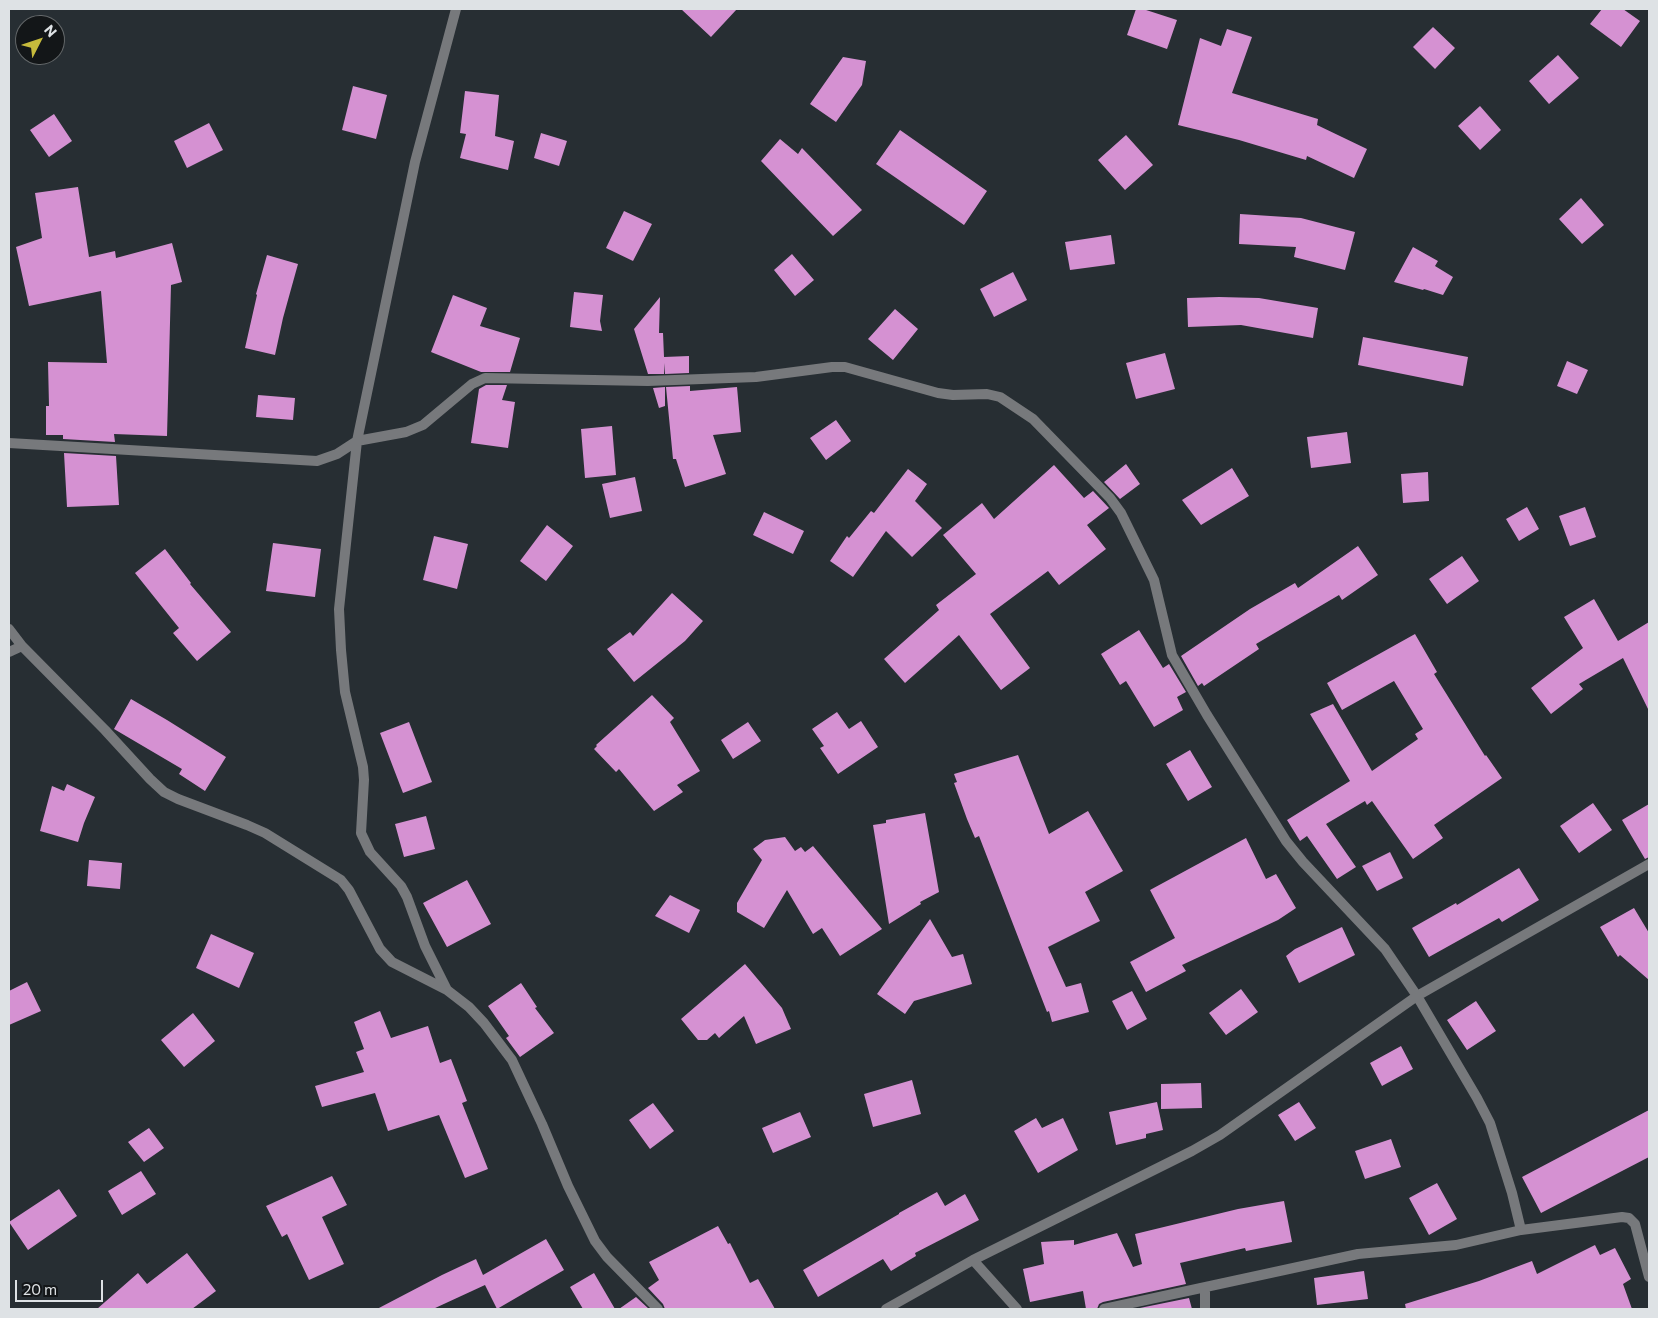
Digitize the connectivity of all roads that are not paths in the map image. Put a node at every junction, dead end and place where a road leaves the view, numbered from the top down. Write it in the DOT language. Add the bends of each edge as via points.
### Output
graph roads {
  1 [pos="456,9"];
  2 [pos="357,441"];
  3 [pos="9,443"];
  4 [pos="9,629"];
  5 [pos="22,646"];
  6 [pos="9,652"];
  7 [pos="1649,864"];
  8 [pos="447,990"];
  9 [pos="1417,996"];
  10 [pos="1520,1230"];
  11 [pos="973,1260"];
  12 [pos="1649,1277"];
  13 [pos="1205,1288"];
  14 [pos="658,1309"];
  15 [pos="886,1309"];
  16 [pos="1017,1309"];
  17 [pos="1104,1309"];
  18 [pos="1205,1309"];
  1 -- 2 [label="street" via="415,162"];
  2 -- 3 [label="street" via="337,454 316,461"];
  2 -- 8 [label="street" via="339,609 345,692 363,767 361,833 370,852 401,886 424,946"];
  2 -- 9 [label="street" via="406,432 423,425 472,384 484,378 648,382 756,377 838,367 938,393 1000,397 1033,419 1121,513 1154,580 1172,655 1207,715 1286,841 1384,950"];
  4 -- 5 [label="street"];
  5 -- 6 [label="street"];
  5 -- 8 [label="street" via="164,792 264,833 341,880 380,949 392,962"];
  7 -- 9 [label="street"];
  8 -- 14 [label="street" via="479,1017 512,1060 595,1241"];
  9 -- 10 [label="street" via="1490,1123"];
  9 -- 11 [label="street" via="1213,1139"];
  10 -- 12 [label="street" via="1629,1218 1635,1224"];
  10 -- 13 [label="street" via="1456,1245 1358,1254"];
  11 -- 15 [label="street"];
  11 -- 16 [label="street"];
  13 -- 17 [label="street"];
  13 -- 18 [label="street"];
}
